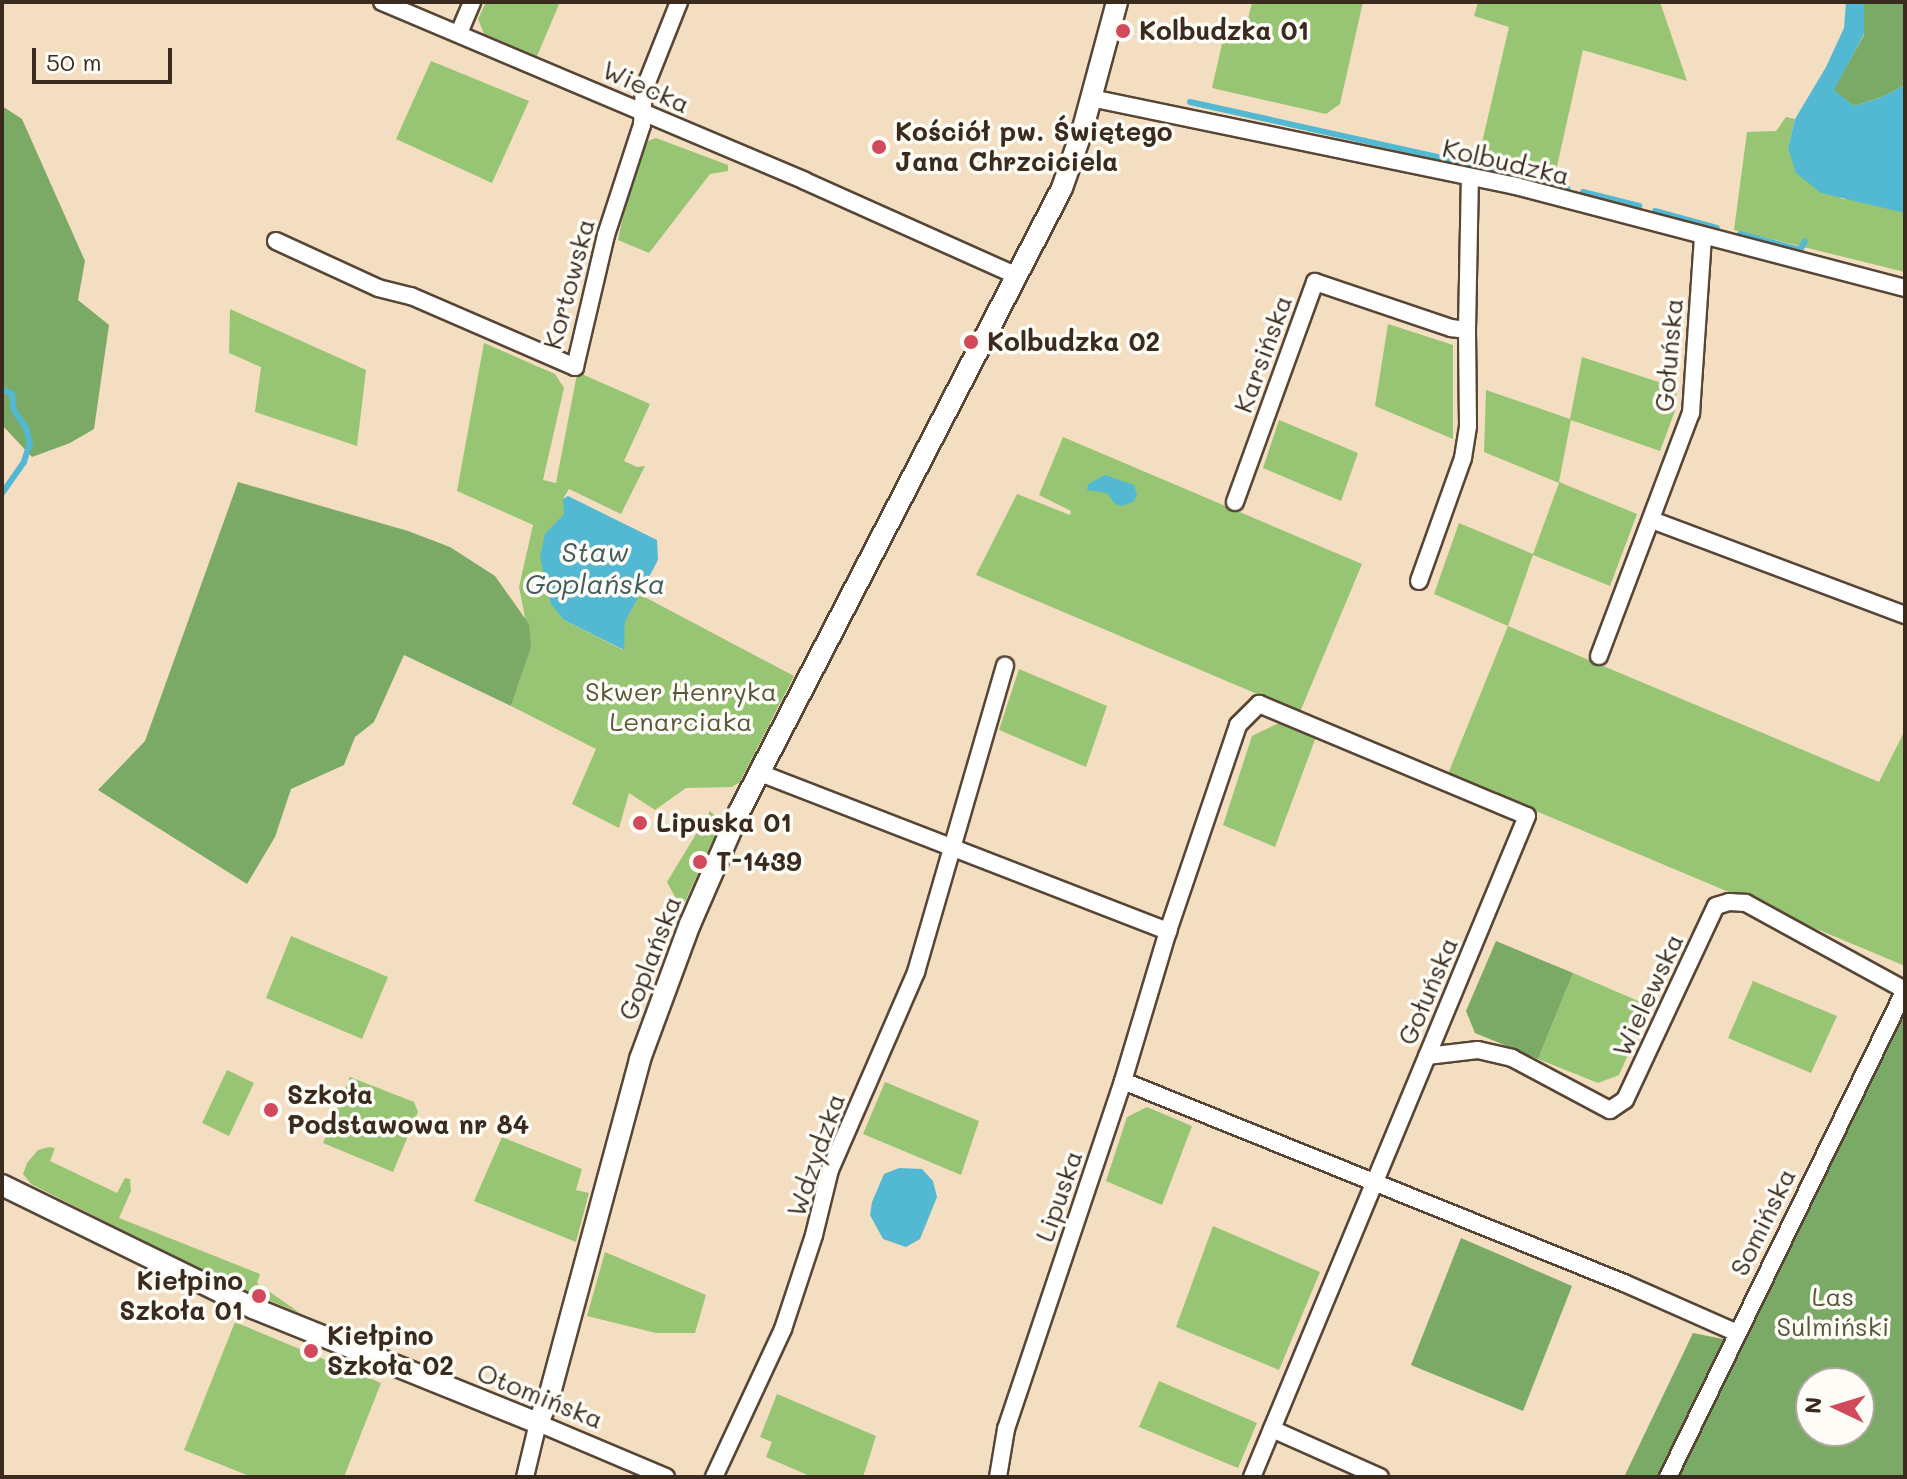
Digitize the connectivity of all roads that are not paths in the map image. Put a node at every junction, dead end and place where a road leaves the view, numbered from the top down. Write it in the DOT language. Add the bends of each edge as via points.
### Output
graph roads {
  1 [pos="382,2"];
  2 [pos="472,2"];
  3 [pos="679,2"];
  4 [pos="1117,2"];
  5 [pos="459,33"];
  6 [pos="1091,98"];
  7 [pos="643,113"];
  8 [pos="1470,177"];
  9 [pos="1703,237"];
  10 [pos="276,241"];
  11 [pos="1017,276"];
  12 [pos="1905,288"];
  13 [pos="1467,330"];
  14 [pos="1235,502"];
  15 [pos="1652,520"];
  16 [pos="1419,581"];
  17 [pos="1905,615"];
  18 [pos="1599,656"];
  19 [pos="1005,666"];
  20 [pos="760,773"];
  21 [pos="1527,816"];
  22 [pos="950,844"];
  23 [pos="1168,931"];
  24 [pos="1905,990"];
  25 [pos="1427,1056"];
  26 [pos="1123,1081"];
  27 [pos="1373,1184"];
  28 [pos="2,1185"];
  29 [pos="1735,1332"];
  30 [pos="538,1423"];
  31 [pos="1272,1429"];
  32 [pos="525,1477"];
  33 [pos="666,1477"];
  34 [pos="714,1477"];
  35 [pos="998,1477"];
  36 [pos="1252,1477"];
  37 [pos="1380,1477"];
  38 [pos="1668,1477"];
  1 -- 5 [label="street, Wiecka"];
  2 -- 5 [label="street"];
  3 -- 7 [label="street, Kortowska" via="644,90"];
  4 -- 6 [label="street, Goplańska"];
  5 -- 7 [label="street, Wiecka"];
  6 -- 8 [label="street, Kolbudzka"];
  6 -- 11 [label="street, Goplańska" via="1062,188"];
  7 -- 10 [label="street, Kortowska" via="606,235 575,367"];
  7 -- 11 [label="street, Wiecka"];
  8 -- 9 [label="street, Kolbudzka"];
  8 -- 13 [label="street"];
  9 -- 12 [label="street, Kolbudzka"];
  9 -- 15 [label="street, Gołuńska" via="1691,413"];
  11 -- 20 [label="street, Goplańska"];
  13 -- 14 [label="street, Karsińska" via="1315,282"];
  13 -- 16 [label="street" via="1463,458"];
  15 -- 17 [label="street"];
  15 -- 18 [label="street, Gołuńska"];
  19 -- 22 [label="street, Wdzydzka"];
  20 -- 22 [label="street"];
  20 -- 30 [label="street, Goplańska" via="702,896 640,1059"];
  21 -- 23 [label="street, Lipuska" via="1259,704 1238,725"];
  21 -- 25 [label="street, Gołuńska"];
  22 -- 23 [label="street"];
  22 -- 34 [label="street, Wdzydzka" via="916,972 830,1170 783,1329"];
  23 -- 26 [label="street, Lipuska"];
  24 -- 25 [label="street, Wielewska" via="1746,903 1729,902 1716,906 1625,1100 1610,1110 1512,1058 1478,1050"];
  24 -- 29 [label="street, Somińska"];
  25 -- 27 [label="street, Gołuńska"];
  26 -- 27 [label="street"];
  26 -- 35 [label="street, Lipuska" via="1006,1429"];
  27 -- 29 [label="street"];
  27 -- 31 [label="street, Gołuńska"];
  28 -- 30 [label="street, Otomińska" via="253,1308"];
  29 -- 38 [label="street, Somińska"];
  30 -- 32 [label="street, Goplańska"];
  30 -- 33 [label="street, Otomińska"];
  31 -- 36 [label="street, Gołuńska"];
  31 -- 37 [label="street"];
}
